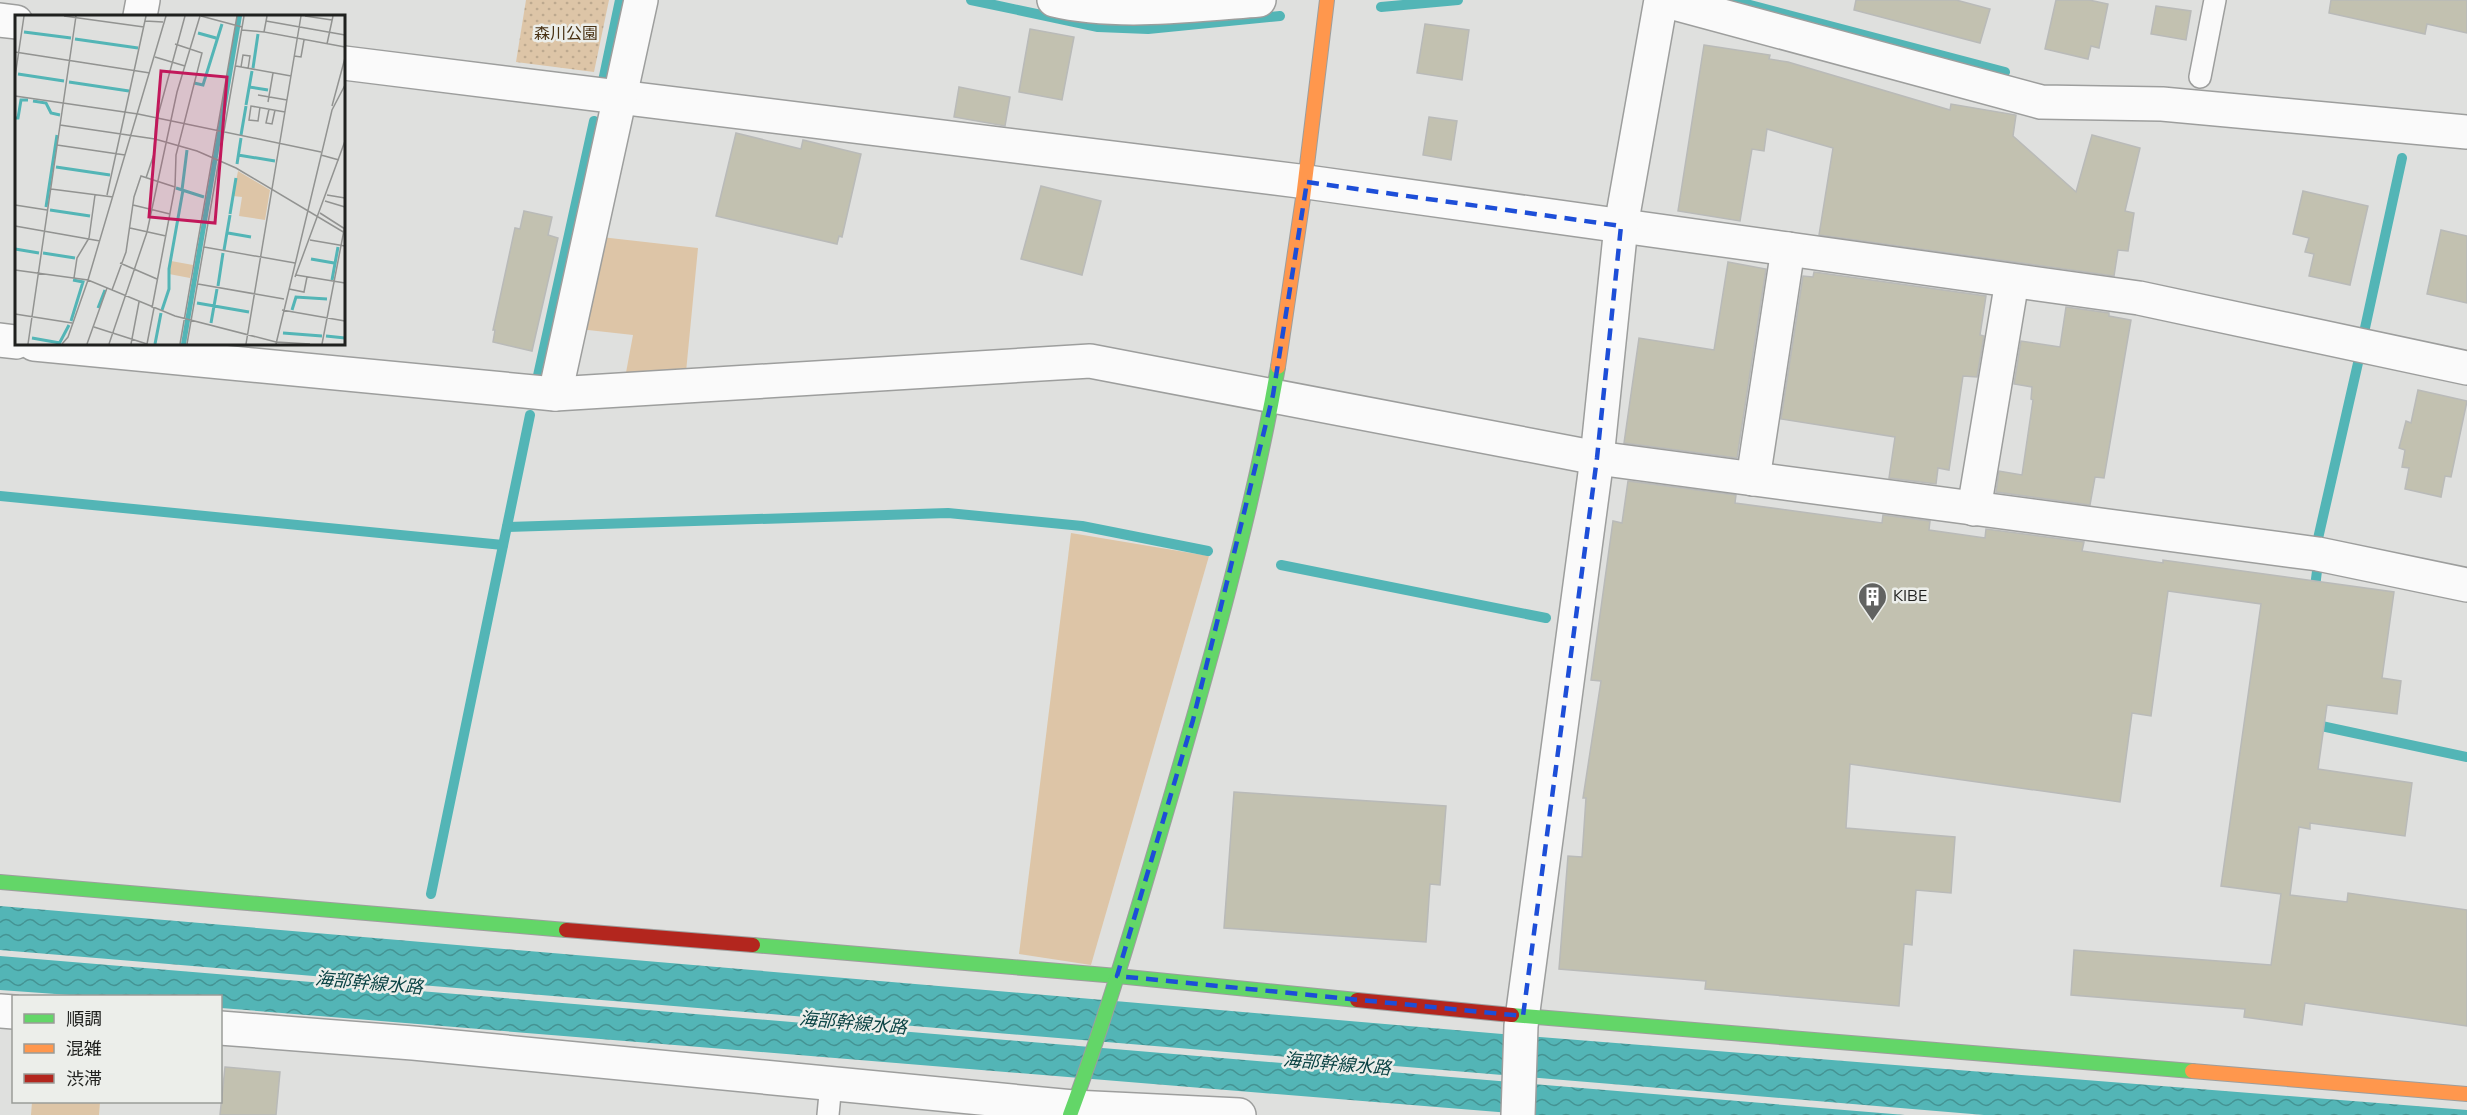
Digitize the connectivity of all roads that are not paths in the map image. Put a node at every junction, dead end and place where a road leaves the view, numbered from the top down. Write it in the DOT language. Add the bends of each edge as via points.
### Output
graph roads {
  1 [pos="143,0"];
  2 [pos="641,0"];
  3 [pos="1054,0"];
  4 [pos="1259,0"];
  5 [pos="1327,0"];
  6 [pos="1662,0"];
  7 [pos="2215,0"];
  8 [pos="140,15"];
  9 [pos="0,20"];
  10 [pos="15,22"];
  11 [pos="345,63"];
  12 [pos="2200,77"];
  13 [pos="621,96"];
  14 [pos="2467,132"];
  15 [pos="1307,182"];
  16 [pos="1621,226"];
  17 [pos="1788,249"];
  18 [pos="2012,281"];
  19 [pos="0,340"];
  20 [pos="15,342"];
  21 [pos="64,345"];
  22 [pos="94,346"];
  23 [pos="2467,368"];
  24 [pos="555,394"];
  25 [pos="1273,395"];
  26 [pos="1597,458"];
  27 [pos="1753,479"];
  28 [pos="1974,508"];
  29 [pos="2467,585"];
  30 [pos="0,882"];
  31 [pos="1117,976"];
  32 [pos="1522,1021"];
  33 [pos="222,1028"];
  34 [pos="831,1083"];
  35 [pos="2467,1094"];
  36 [pos="1074,1104"];
  37 [pos="828,1115"];
  38 [pos="1239,1115"];
  39 [pos="1518,1115"];
  1 -- 8 [label="street"];
  2 -- 13 [label="street"];
  3 -- 4 [label="street" via="1113,7"];
  5 -- 15 [label="street"];
  6 -- 14 [label="street" via="2041,102 2162,104"];
  6 -- 16 [label="street"];
  7 -- 12 [label="lane"];
  9 -- 10 [label="street"];
  11 -- 13 [label="street"];
  13 -- 15 [label="street"];
  13 -- 24 [label="street"];
  15 -- 16 [label="street"];
  15 -- 25 [label="street"];
  16 -- 17 [label="street"];
  16 -- 26 [label="street"];
  17 -- 18 [label="street"];
  17 -- 27 [label="street"];
  18 -- 23 [label="street" via="2139,298"];
  18 -- 28 [label="street"];
  19 -- 20 [label="street"];
  21 -- 22 [label="street"];
  22 -- 24 [label="street"];
  24 -- 25 [label="street" via="1090,361"];
  25 -- 26 [label="street"];
  25 -- 31 [label="street" via="1196,709"];
  26 -- 27 [label="street"];
  26 -- 32 [label="street"];
  27 -- 28 [label="street"];
  28 -- 29 [label="street" via="2318,554"];
  30 -- 31 [label="street"];
  31 -- 32 [label="street"];
  31 -- 36 [label="street"];
  32 -- 35 [label="street"];
  32 -- 39 [label="street"];
  33 -- 34 [label="street"];
  34 -- 36 [label="street"];
  34 -- 37 [label="lane"];
  36 -- 38 [label="street"];
}
